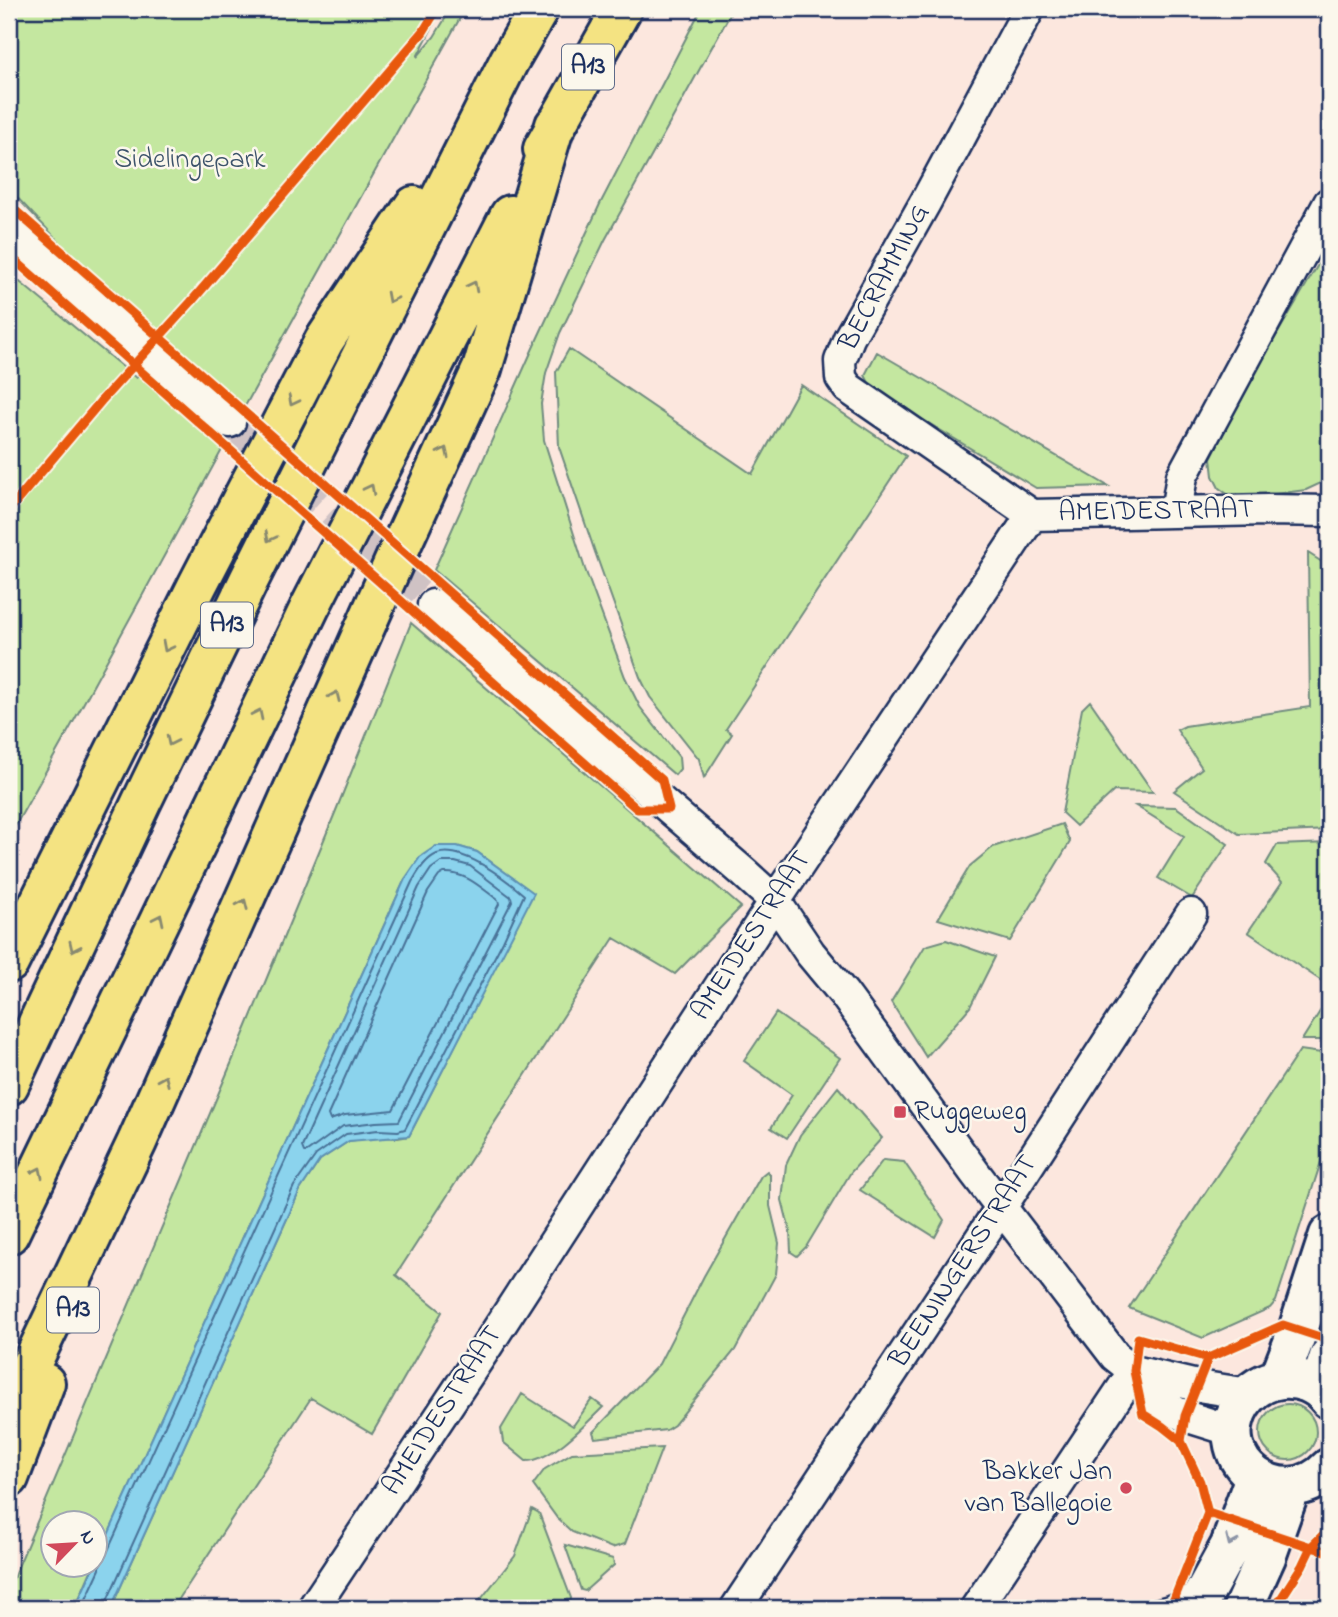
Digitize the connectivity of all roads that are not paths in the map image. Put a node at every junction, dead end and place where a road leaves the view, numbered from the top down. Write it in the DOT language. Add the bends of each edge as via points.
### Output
graph roads {
  1 [pos="539,9"];
  2 [pos="622,9"];
  3 [pos="1029,9"];
  4 [pos="509,61"];
  5 [pos="555,125"];
  6 [pos="1329,203"];
  7 [pos="9,229"];
  8 [pos="230,422"];
  9 [pos="1176,511"];
  10 [pos="1329,511"];
  11 [pos="1032,515"];
  12 [pos="433,605"];
  13 [pos="775,901"];
  14 [pos="1191,914"];
  15 [pos="9,963"];
  16 [pos="9,1085"];
  17 [pos="137,1142"];
  18 [pos="1002,1206"];
  19 [pos="9,1234"];
  20 [pos="1329,1235"];
  21 [pos="1134,1371"];
  22 [pos="1326,1381"];
  23 [pos="1264,1387"];
  24 [pos="9,1411"];
  25 [pos="1233,1431"];
  26 [pos="1329,1469"];
  27 [pos="1255,1477"];
  28 [pos="9,1478"];
  29 [pos="1291,1488"];
  30 [pos="1196,1607"];
  31 [pos="313,1608"];
  32 [pos="736,1608"];
  33 [pos="976,1608"];
  34 [pos="1152,1608"];
  35 [pos="1243,1608"];
  1 -- 4 [label="highway, A13"];
  2 -- 5 [label="highway, A13"];
  3 -- 11 [label="street, BECRAMMING" via="840,361 841,378 848,388"];
  4 -- 15 [label="highway, A13, one-way" via="324,341"];
  4 -- 16 [label="highway, A13, one-way" via="248,580"];
  17 -- 5 [label="highway, A13, one-way" via="482,369"];
  19 -- 5 [label="highway, A13, one-way" via="310,607"];
  6 -- 9 [label="street" via="1182,477"];
  7 -- 8 [label="street"];
  9 -- 10 [label="street, AMEIDESTRAAT"];
  9 -- 11 [label="street, AMEIDESTRAAT"];
  11 -- 13 [label="street, AMEIDESTRAAT"];
  12 -- 13 [label="street"];
  13 -- 18 [label="street"];
  13 -- 31 [label="street, AMEIDESTRAAT"];
  14 -- 18 [label="street, BEENINGERSTRAAT"];
  17 -- 24 [label="highway"];
  17 -- 28 [label="highway, A13"];
  18 -- 21 [label="street" via="1115,1356"];
  18 -- 32 [label="street, BEENINGERSTRAAT"];
  20 -- 23 [label="street" via="1298,1330"];
  21 -- 23 [label="street" via="1198,1386"];
  21 -- 25 [label="street" via="1157,1403"];
  21 -- 33 [label="street"];
  22 -- 23 [label="street"];
  23 -- 25 [label="street" via="1237,1411"];
  25 -- 27 [label="street" via="1238,1457"];
  26 -- 29 [label="street" via="1311,1482"];
  27 -- 29 [label="street"];
  27 -- 30 [label="street, one-way" via="1230,1546"];
  29 -- 35 [label="street"];
  30 -- 34 [label="lane" via="1173,1602"];
}
